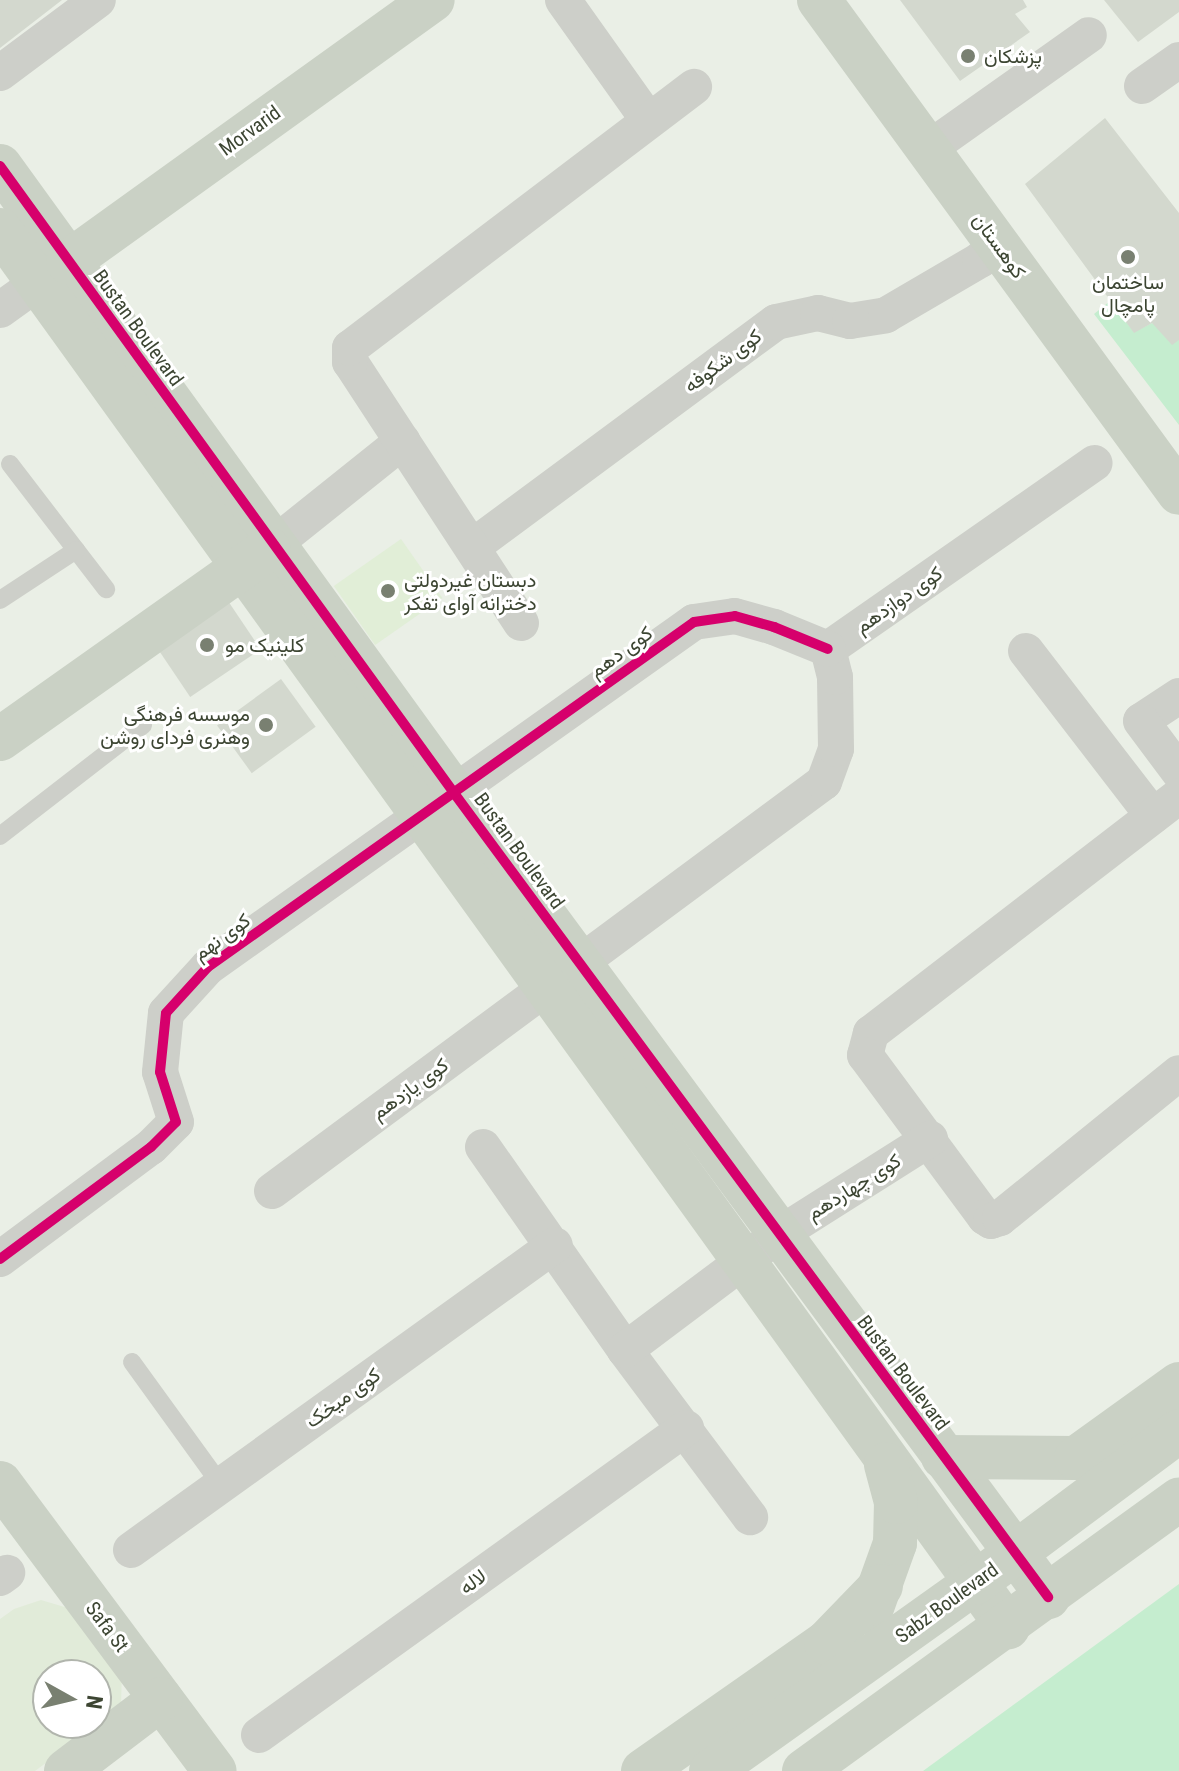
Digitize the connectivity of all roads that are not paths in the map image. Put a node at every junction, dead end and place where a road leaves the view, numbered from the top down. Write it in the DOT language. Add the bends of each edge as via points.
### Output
graph roads {
  1 [pos="98,0"];
  2 [pos="433,0"];
  3 [pos="563,0"];
  4 [pos="819,0"];
  5 [pos="1089,35"];
  6 [pos="1179,60"];
  7 [pos="0,73"];
  8 [pos="1142,86"];
  9 [pos="694,87"];
  10 [pos="649,121"];
  11 [pos="928,149"];
  12 [pos="0,166"];
  13 [pos="0,230"];
  14 [pos="997,244"];
  15 [pos="53,272"];
  16 [pos="0,310"];
  17 [pos="403,441"];
  18 [pos="1095,463"];
  19 [pos="10,464"];
  20 [pos="1179,493"];
  21 [pos="472,547"];
  22 [pos="76,550"];
  23 [pos="258,556"];
  24 [pos="106,589"];
  25 [pos="0,600"];
  26 [pos="521,623"];
  27 [pos="828,649"];
  28 [pos="1026,651"];
  29 [pos="1179,696"];
  30 [pos="143,725"];
  31 [pos="0,739"];
  32 [pos="1179,772"];
  33 [pos="439,805"];
  34 [pos="1166,806"];
  35 [pos="0,836"];
  36 [pos="564,976"];
  37 [pos="1179,1073"];
  38 [pos="930,1139"];
  39 [pos="483,1147"];
  40 [pos="272,1191"];
  41 [pos="778,1235"];
  42 [pos="555,1245"];
  43 [pos="0,1259"];
  44 [pos="742,1262"];
  45 [pos="625,1350"];
  46 [pos="132,1362"];
  47 [pos="1179,1384"];
  48 [pos="686,1428"];
  49 [pos="1179,1431"];
  50 [pos="882,1450"];
  51 [pos="943,1457"];
  52 [pos="0,1483"];
  53 [pos="221,1485"];
  54 [pos="1179,1500"];
  55 [pos="750,1517"];
  56 [pos="131,1550"];
  57 [pos="1015,1553"];
  58 [pos="975,1583"];
  59 [pos="881,1586"];
  60 [pos="1048,1597"];
  61 [pos="1008,1627"];
  62 [pos="851,1672"];
  63 [pos="161,1699"];
  64 [pos="259,1735"];
  65 [pos="66,1771"];
  66 [pos="215,1771"];
  67 [pos="643,1771"];
  68 [pos="711,1771"];
  69 [pos="804,1771"];
  1 -- 7 [label="street"];
  2 -- 15 [label="street, Morvarid"];
  3 -- 10 [label="street"];
  4 -- 11 [label="street, کوهستان"];
  5 -- 11 [label="street"];
  6 -- 8 [label="street"];
  9 -- 10 [label="street"];
  10 -- 17 [label="street" via="350,348 350,362"];
  11 -- 14 [label="street, کوهستان"];
  12 -- 15 [label="street, Bustan Boulevard"];
  13 -- 15 [label="street, Bustan Boulevard"];
  14 -- 20 [label="street, کوهستان"];
  14 -- 21 [label="street, کوی شکوفه" via="980,260 886,315 850,321 818,313 776,322"];
  15 -- 16 [label="street"];
  15 -- 23 [label="street, Bustan Boulevard"];
  17 -- 21 [label="street"];
  17 -- 23 [label="street"];
  18 -- 27 [label="street, کوی دوازدهم"];
  19 -- 22 [label="lane"];
  21 -- 26 [label="street"];
  22 -- 24 [label="lane"];
  22 -- 25 [label="lane"];
  23 -- 31 [label="street"];
  23 -- 33 [label="street, Bustan Boulevard"];
  27 -- 33 [label="street, کوی دهم" via="735,616 694,622"];
  27 -- 36 [label="street" via="835,677 836,749 824,782"];
  28 -- 34 [label="street"];
  29 -- 32 [label="street" via="1141,721"];
  30 -- 35 [label="lane"];
  33 -- 36 [label="street, Bustan Boulevard"];
  33 -- 43 [label="street, کوی نهم" via="208,967 180,994 166,1013 160,1072 176,1122 151,1147"];
  34 -- 38 [label="street" via="871,1033 865,1055"];
  36 -- 40 [label="street, کوی یازدهم"];
  36 -- 41 [label="street, Bustan Boulevard"];
  36 -- 44 [label="street, Bustan Boulevard"];
  37 -- 38 [label="street" via="991,1221"];
  38 -- 41 [label="street, کوی چهاردهم"];
  39 -- 42 [label="street"];
  41 -- 44 [label="street, کوی چهاردهم"];
  41 -- 51 [label="street, Bustan Boulevard"];
  42 -- 45 [label="street"];
  42 -- 53 [label="street, کوی میخک"];
  44 -- 45 [label="street, کوی چهاردهم"];
  44 -- 50 [label="street, Bustan Boulevard"];
  45 -- 48 [label="street"];
  46 -- 53 [label="lane"];
  47 -- 51 [label="street" via="1076,1458"];
  48 -- 55 [label="street"];
  48 -- 64 [label="street, لاله"];
  49 -- 57 [label="street, Sabz Boulevard"];
  50 -- 58 [label="street, Bustan Boulevard"];
  50 -- 59 [label="street" via="896,1502 895,1543"];
  51 -- 57 [label="street, Bustan Boulevard"];
  52 -- 63 [label="street, Safa St"];
  53 -- 56 [label="street, کوی میخک"];
  54 -- 60 [label="street"];
  57 -- 58 [label="street, Sabz Boulevard"];
  57 -- 60 [label="street, Bustan Boulevard"];
  58 -- 61 [label="street, Bustan Boulevard"];
  58 -- 62 [label="street, Sabz Boulevard"];
  59 -- 62 [label="street"];
  59 -- 67 [label="street" via="826,1643"];
  60 -- 61 [label="street"];
  61 -- 69 [label="street"];
  62 -- 68 [label="street, Sabz Boulevard"];
  63 -- 65 [label="street"];
  63 -- 66 [label="street, Safa St"];
}
